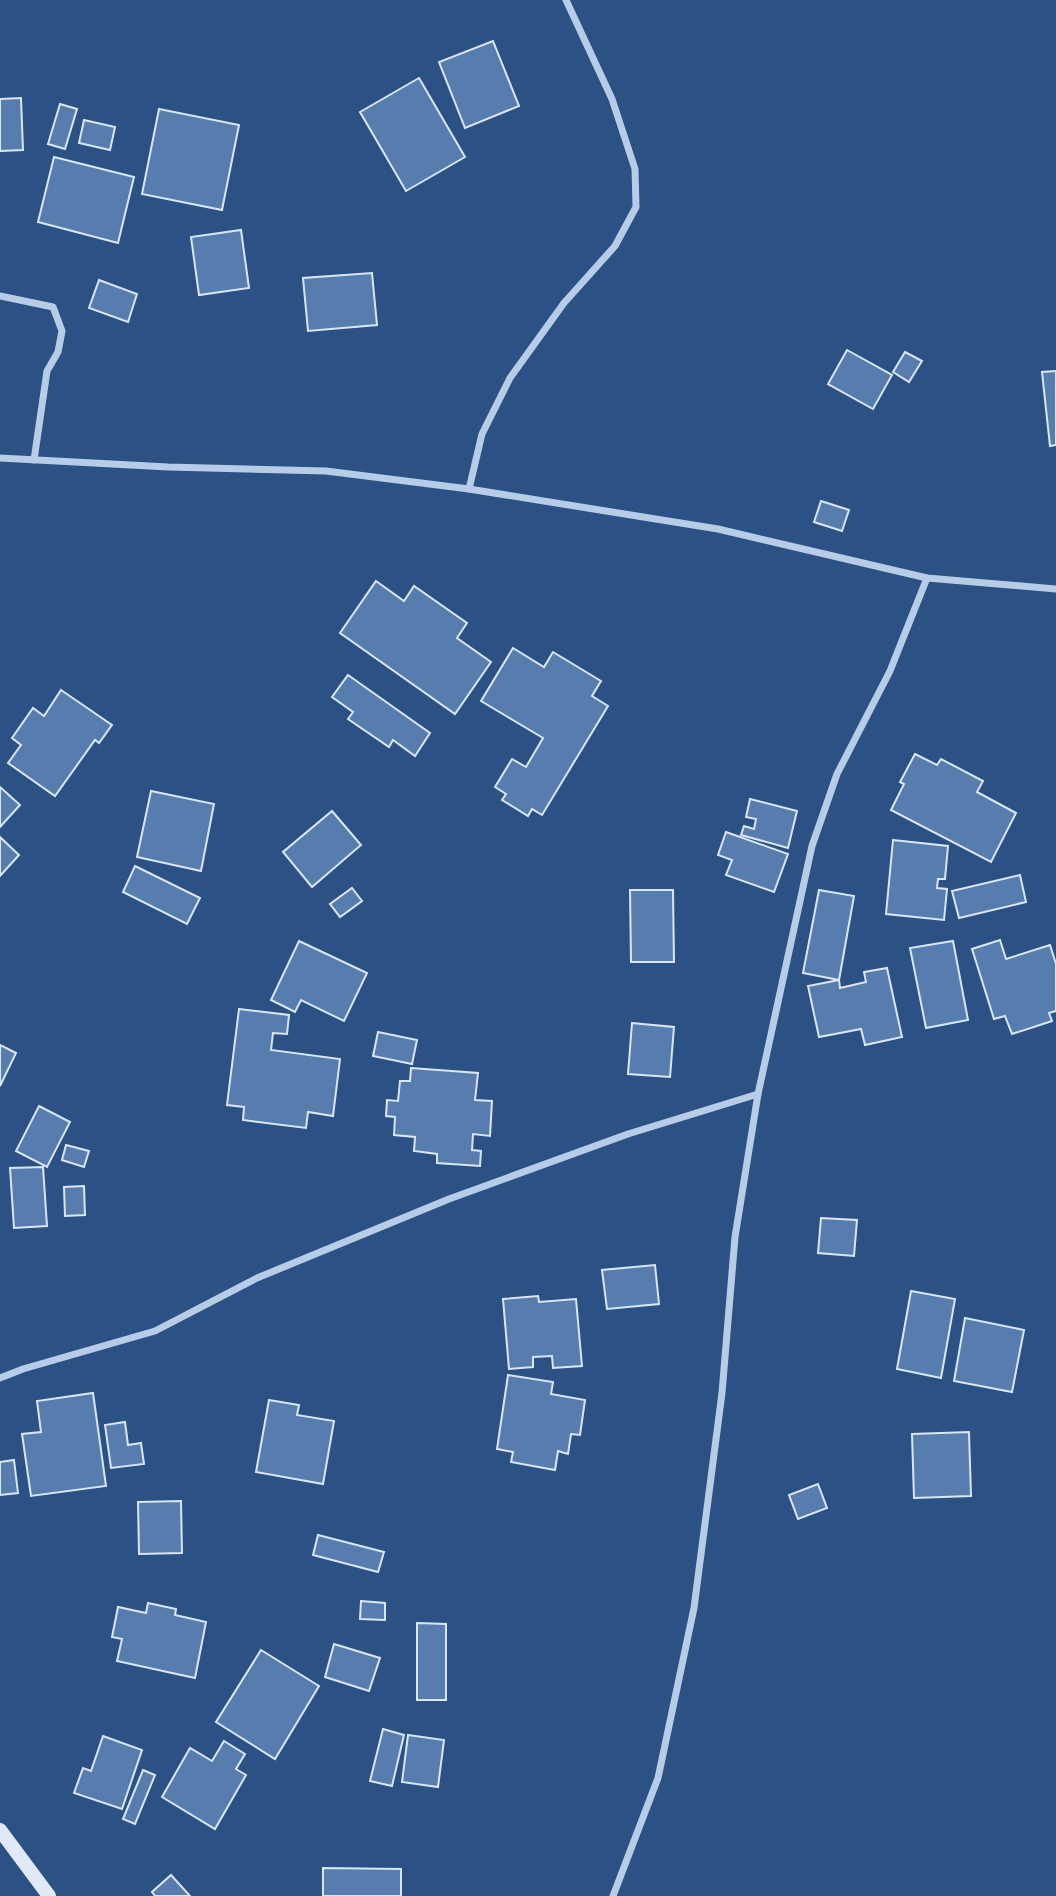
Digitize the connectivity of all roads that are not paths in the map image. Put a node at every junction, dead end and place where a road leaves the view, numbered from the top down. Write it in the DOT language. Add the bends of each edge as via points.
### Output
graph roads {
  1 [pos="566,0"];
  2 [pos="0,296"];
  3 [pos="0,458"];
  4 [pos="34,460"];
  5 [pos="469,489"];
  6 [pos="927,578"];
  7 [pos="1056,589"];
  8 [pos="758,1094"];
  9 [pos="0,1378"];
  10 [pos="0,1830"];
  11 [pos="49,1896"];
  12 [pos="613,1896"];
  1 -- 5 [label="street" via="616,110 635,169 636,207 615,246 564,303 510,378 481,434"];
  2 -- 4 [label="street" via="53,307 62,331 58,352 47,371"];
  3 -- 4 [label="street"];
  4 -- 5 [label="street" via="326,471"];
  5 -- 6 [label="street" via="718,529"];
  6 -- 7 [label="street"];
  6 -- 8 [label="street" via="890,671 837,774 812,846"];
  8 -- 9 [label="street" via="628,1134 449,1199 257,1278 155,1331"];
  8 -- 12 [label="street" via="735,1237 722,1393 694,1608 658,1778"];
  10 -- 11 [label="main road"];
}
